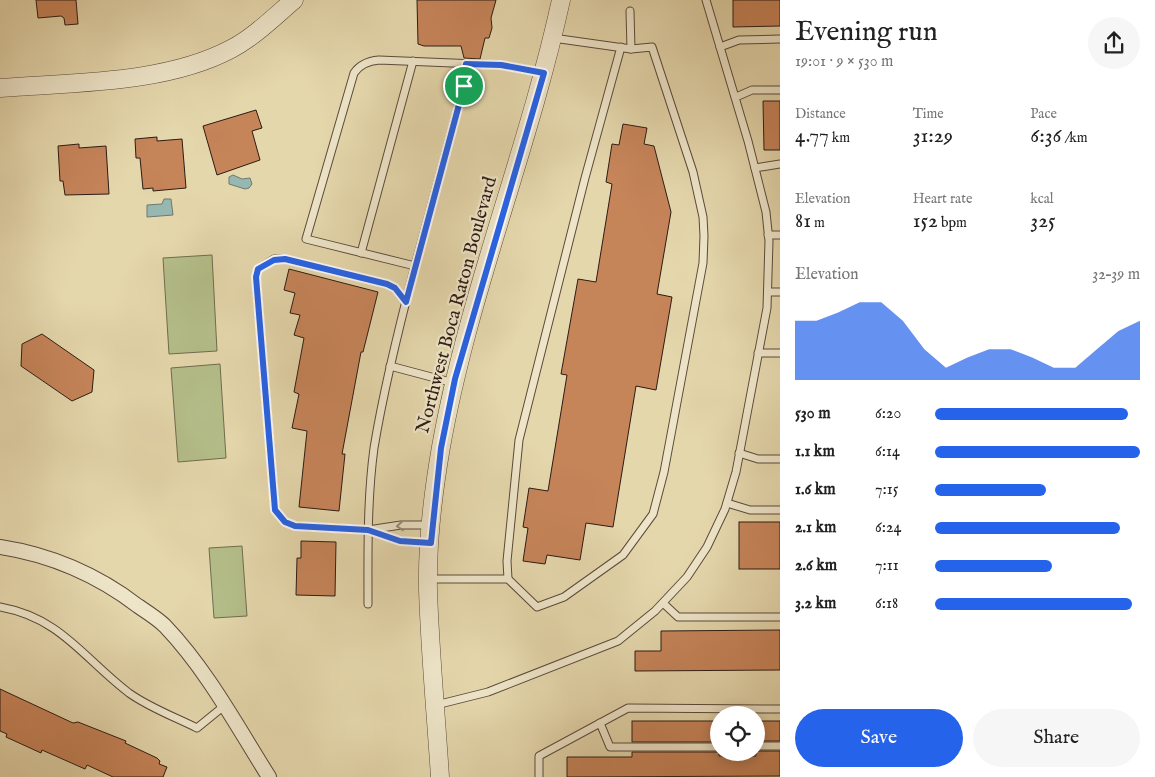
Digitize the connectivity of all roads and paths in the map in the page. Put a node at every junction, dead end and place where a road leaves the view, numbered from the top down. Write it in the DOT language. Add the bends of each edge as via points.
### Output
graph roads {
  1 [pos="294,0"];
  2 [pos="561,0"];
  3 [pos="706,0"];
  4 [pos="630,11"];
  5 [pos="553,38"];
  6 [pos="780,39"];
  7 [pos="621,47"];
  8 [pos="720,47"];
  9 [pos="631,49"];
  10 [pos="413,61"];
  11 [pos="466,64"];
  12 [pos="544,73"];
  13 [pos="0,88"];
  14 [pos="780,90"];
  15 [pos="736,97"];
  16 [pos="780,164"];
  17 [pos="755,168"];
  18 [pos="768,235"];
  19 [pos="780,235"];
  20 [pos="361,253"];
  21 [pos="415,266"];
  22 [pos="768,292"];
  23 [pos="780,292"];
  24 [pos="406,302"];
  25 [pos="758,353"];
  26 [pos="780,353"];
  27 [pos="390,366"];
  28 [pos="454,383"];
  29 [pos="739,453"];
  30 [pos="780,459"];
  31 [pos="726,503"];
  32 [pos="780,510"];
  33 [pos="432,525"];
  34 [pos="368,530"];
  35 [pos="431,543"];
  36 [pos="0,547"];
  37 [pos="429,578"];
  38 [pos="508,578"];
  39 [pos="663,603"];
  40 [pos="368,604"];
  41 [pos="0,607"];
  42 [pos="780,617"];
  43 [pos="435,705"];
  44 [pos="224,706"];
  45 [pos="780,709"];
  46 [pos="600,723"];
  47 [pos="710,746"];
  48 [pos="765,746"];
  49 [pos="780,746"];
  50 [pos="269,777"];
  51 [pos="440,777"];
  52 [pos="539,777"];
  1 -- 13 [label="street" via="232,49 183,69 148,76"];
  2 -- 5 [label="street, Northwest Boca Raton Boulevard"];
  3 -- 8 [label="lane"];
  4 -- 9 [label="lane"];
  5 -- 7 [label="lane"];
  5 -- 12 [label="street, Northwest Boca Raton Boulevard"];
  6 -- 8 [label="lane" via="739,40"];
  7 -- 9 [label="lane"];
  7 -- 38 [label="lane" via="584,178 518,440"];
  8 -- 15 [label="lane"];
  9 -- 38 [label="lane" via="652,47 693,172 703,218 702,263 664,472 653,514 623,555 564,597 537,607"];
  10 -- 11 [label="lane"];
  10 -- 20 [label="lane"];
  10 -- 20 [label="lane" via="370,61 354,73 306,240"];
  11 -- 12 [label="lane" via="501,65"];
  11 -- 21 [label="lane" via="464,86"];
  12 -- 28 [label="street, Northwest Boca Raton Boulevard"];
  14 -- 15 [label="lane" via="752,90"];
  15 -- 17 [label="lane"];
  16 -- 17 [label="lane"];
  17 -- 18 [label="lane"];
  18 -- 19 [label="lane"];
  18 -- 22 [label="lane"];
  20 -- 21 [label="lane"];
  21 -- 24 [label="lane"];
  22 -- 23 [label="lane"];
  22 -- 25 [label="lane"];
  24 -- 27 [label="lane"];
  24 -- 34 [label="lane" via="395,288 387,284 285,259 266,263 258,269 256,277 275,510 285,522 295,526"];
  25 -- 26 [label="lane"];
  25 -- 29 [label="lane"];
  27 -- 28 [label="lane"];
  27 -- 34 [label="lane" via="374,450"];
  28 -- 33 [label="street, Northwest Boca Raton Boulevard" via="441,448"];
  29 -- 30 [label="lane" via="758,459"];
  29 -- 31 [label="lane"];
  31 -- 32 [label="lane" via="750,510"];
  31 -- 39 [label="lane" via="707,547 687,577"];
  33 -- 34 [label="lane, one-way"];
  33 -- 35 [label="street, Northwest Boca Raton Boulevard"];
  34 -- 35 [label="lane" via="400,541"];
  34 -- 40 [label="lane"];
  35 -- 37 [label="street, Northwest Boca Raton Boulevard"];
  36 -- 44 [label="street" via="57,560 117,590 165,626 202,671"];
  37 -- 38 [label="lane"];
  37 -- 43 [label="street, Northwest Boca Raton Boulevard"];
  39 -- 42 [label="lane" via="678,617"];
  39 -- 43 [label="lane" via="618,641 488,692"];
  41 -- 44 [label="lane" via="33,616 60,631 130,693 198,728"];
  43 -- 51 [label="street, Northwest Boca Raton Boulevard"];
  44 -- 50 [label="street"];
  45 -- 46 [label="lane" via="628,708"];
  46 -- 47 [label="lane" via="610,747"];
  46 -- 52 [label="lane" via="539,756"];
  48 -- 49 [label="lane"];
}
